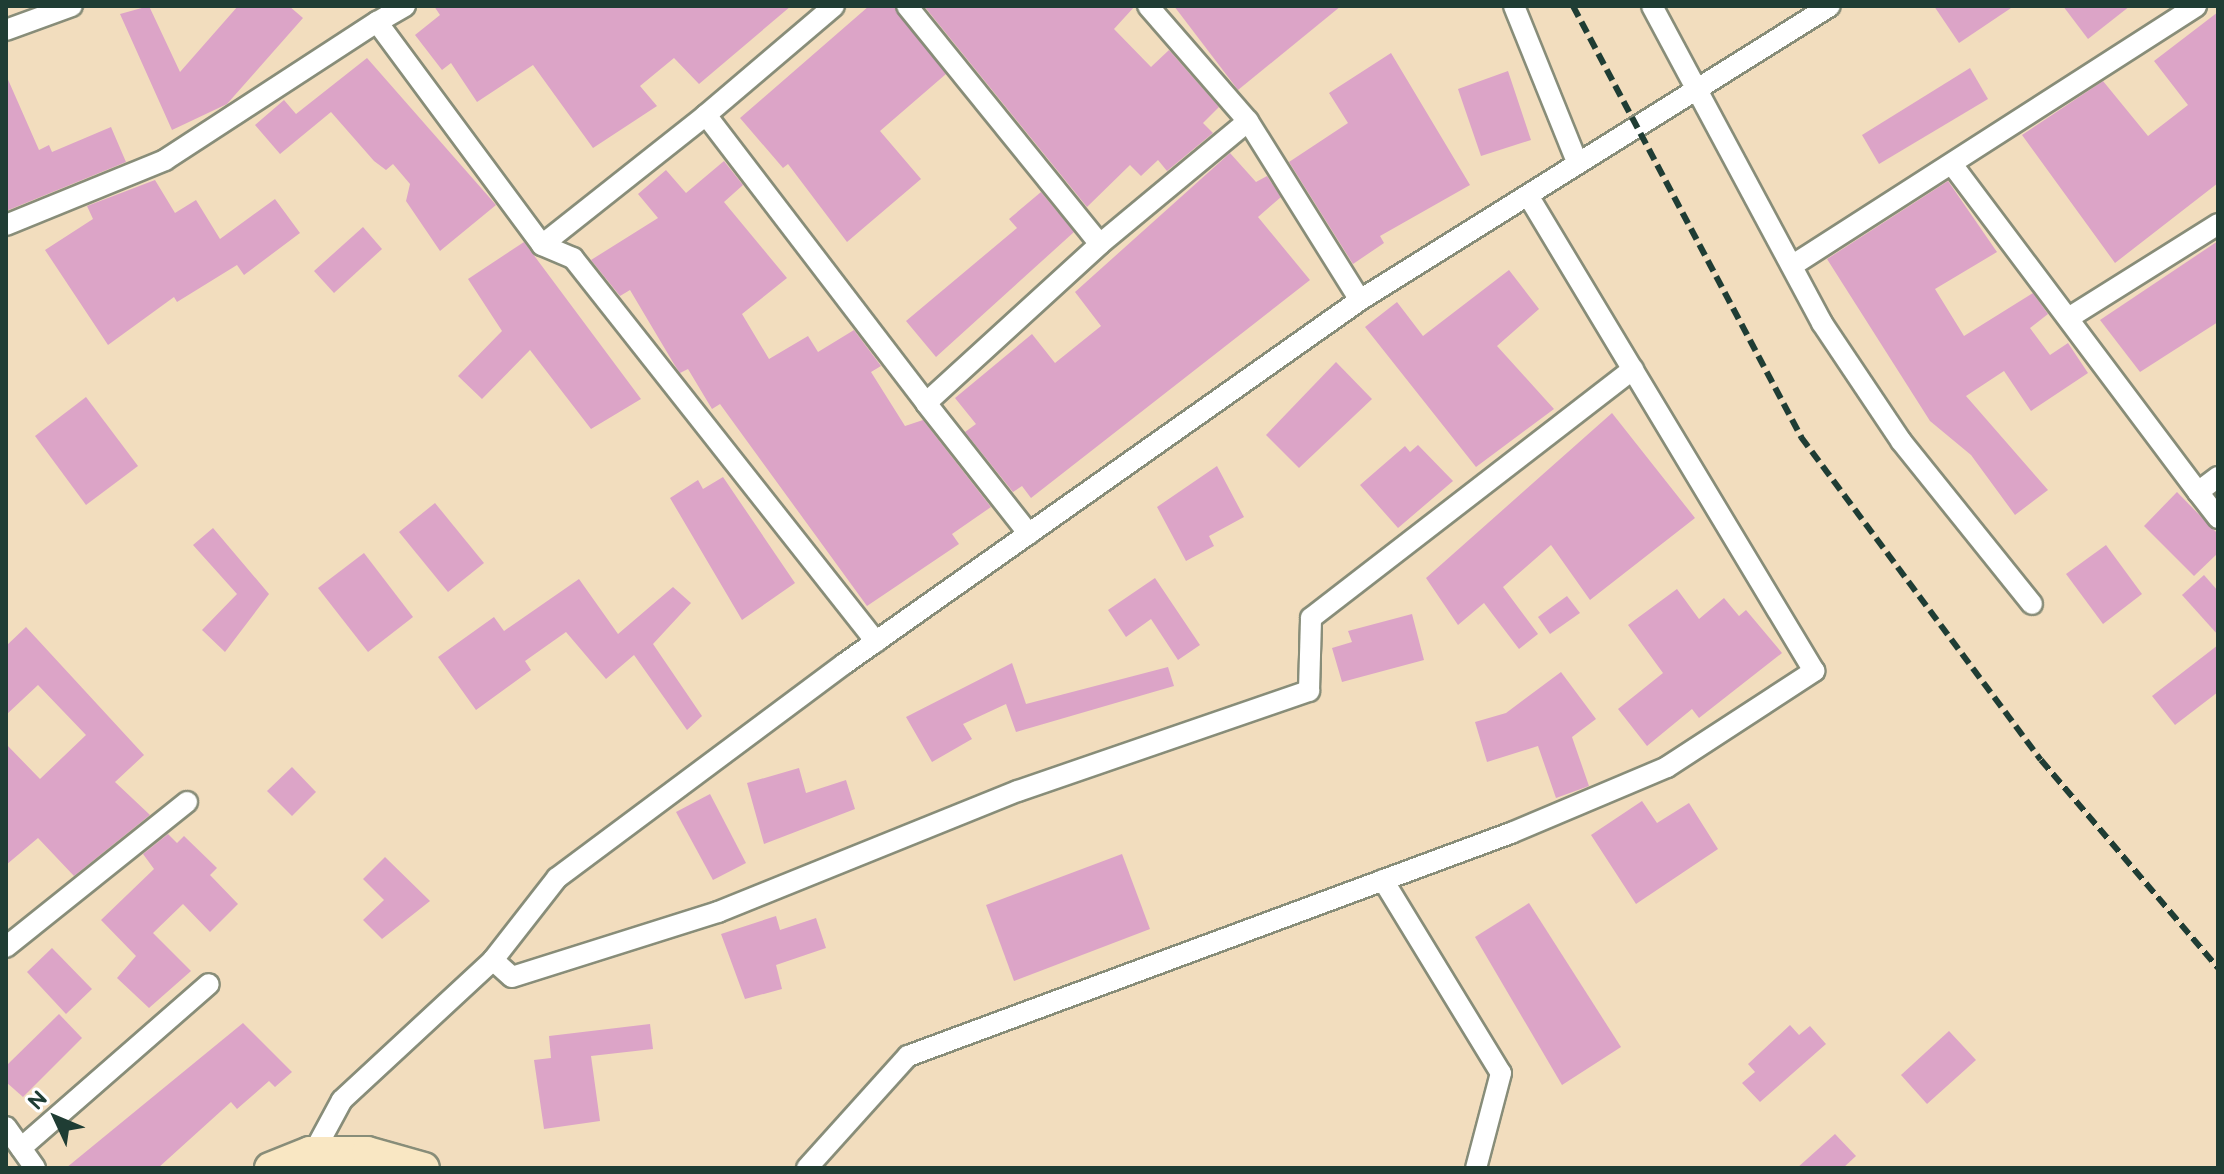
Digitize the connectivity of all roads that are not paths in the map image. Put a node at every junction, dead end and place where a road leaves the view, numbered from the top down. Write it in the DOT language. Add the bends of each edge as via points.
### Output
graph roads {
  1 [pos="72,6"];
  2 [pos="405,6"];
  3 [pos="834,6"];
  4 [pos="907,6"];
  5 [pos="1148,6"];
  6 [pos="1514,6"];
  7 [pos="1652,6"];
  8 [pos="1830,6"];
  9 [pos="2196,6"];
  10 [pos="377,22"];
  11 [pos="6,30"];
  12 [pos="1696,87"];
  13 [pos="706,115"];
  14 [pos="1248,121"];
  15 [pos="1577,162"];
  16 [pos="1954,167"];
  17 [pos="1529,197"];
  18 [pos="2218,224"];
  19 [pos="6,225"];
  20 [pos="1100,244"];
  21 [pos="542,245"];
  22 [pos="1793,265"];
  23 [pos="1360,300"];
  24 [pos="2070,317"];
  25 [pos="1633,369"];
  26 [pos="926,403"];
  27 [pos="2218,477"];
  28 [pos="2198,492"];
  29 [pos="2218,518"];
  30 [pos="1029,534"];
  31 [pos="2032,604"];
  32 [pos="876,642"];
  33 [pos="187,802"];
  34 [pos="1383,880"];
  35 [pos="6,947"];
  36 [pos="493,960"];
  37 [pos="209,984"];
  38 [pos="6,1127"];
  39 [pos="21,1148"];
  40 [pos="309,1160"];
  41 [pos="35,1168"];
  42 [pos="270,1168"];
  43 [pos="424,1168"];
  44 [pos="807,1168"];
  45 [pos="1476,1168"];
  1 -- 11 [label="street"];
  2 -- 10 [label="street"];
  3 -- 13 [label="street"];
  4 -- 20 [label="street"];
  5 -- 14 [label="street"];
  6 -- 15 [label="street"];
  7 -- 12 [label="street"];
  8 -- 12 [label="street"];
  9 -- 16 [label="street"];
  10 -- 19 [label="street" via="165,160"];
  10 -- 21 [label="street"];
  12 -- 15 [label="street"];
  12 -- 22 [label="street"];
  13 -- 21 [label="street"];
  13 -- 26 [label="street"];
  14 -- 20 [label="street"];
  14 -- 23 [label="street"];
  15 -- 17 [label="street"];
  16 -- 22 [label="street"];
  16 -- 24 [label="street"];
  17 -- 23 [label="street"];
  17 -- 25 [label="street"];
  18 -- 24 [label="street"];
  20 -- 26 [label="street"];
  21 -- 32 [label="street" via="573,258"];
  22 -- 31 [label="street" via="1901,441"];
  23 -- 30 [label="street"];
  24 -- 28 [label="street"];
  25 -- 34 [label="street" via="1814,671 1667,767"];
  25 -- 36 [label="street" via="1311,618 1309,691 1018,791 718,912 512,977"];
  26 -- 30 [label="street"];
  27 -- 28 [label="street"];
  28 -- 29 [label="street"];
  30 -- 32 [label="street"];
  32 -- 36 [label="street" via="557,878"];
  33 -- 35 [label="street"];
  34 -- 44 [label="street" via="908,1056"];
  34 -- 45 [label="street" via="1501,1073"];
  36 -- 40 [label="street" via="342,1100"];
  37 -- 39 [label="street"];
  38 -- 39 [label="street"];
  39 -- 41 [label="street"];
  40 -- 42 [label="main road"];
  40 -- 43 [label="main road" via="367,1152"];
}
